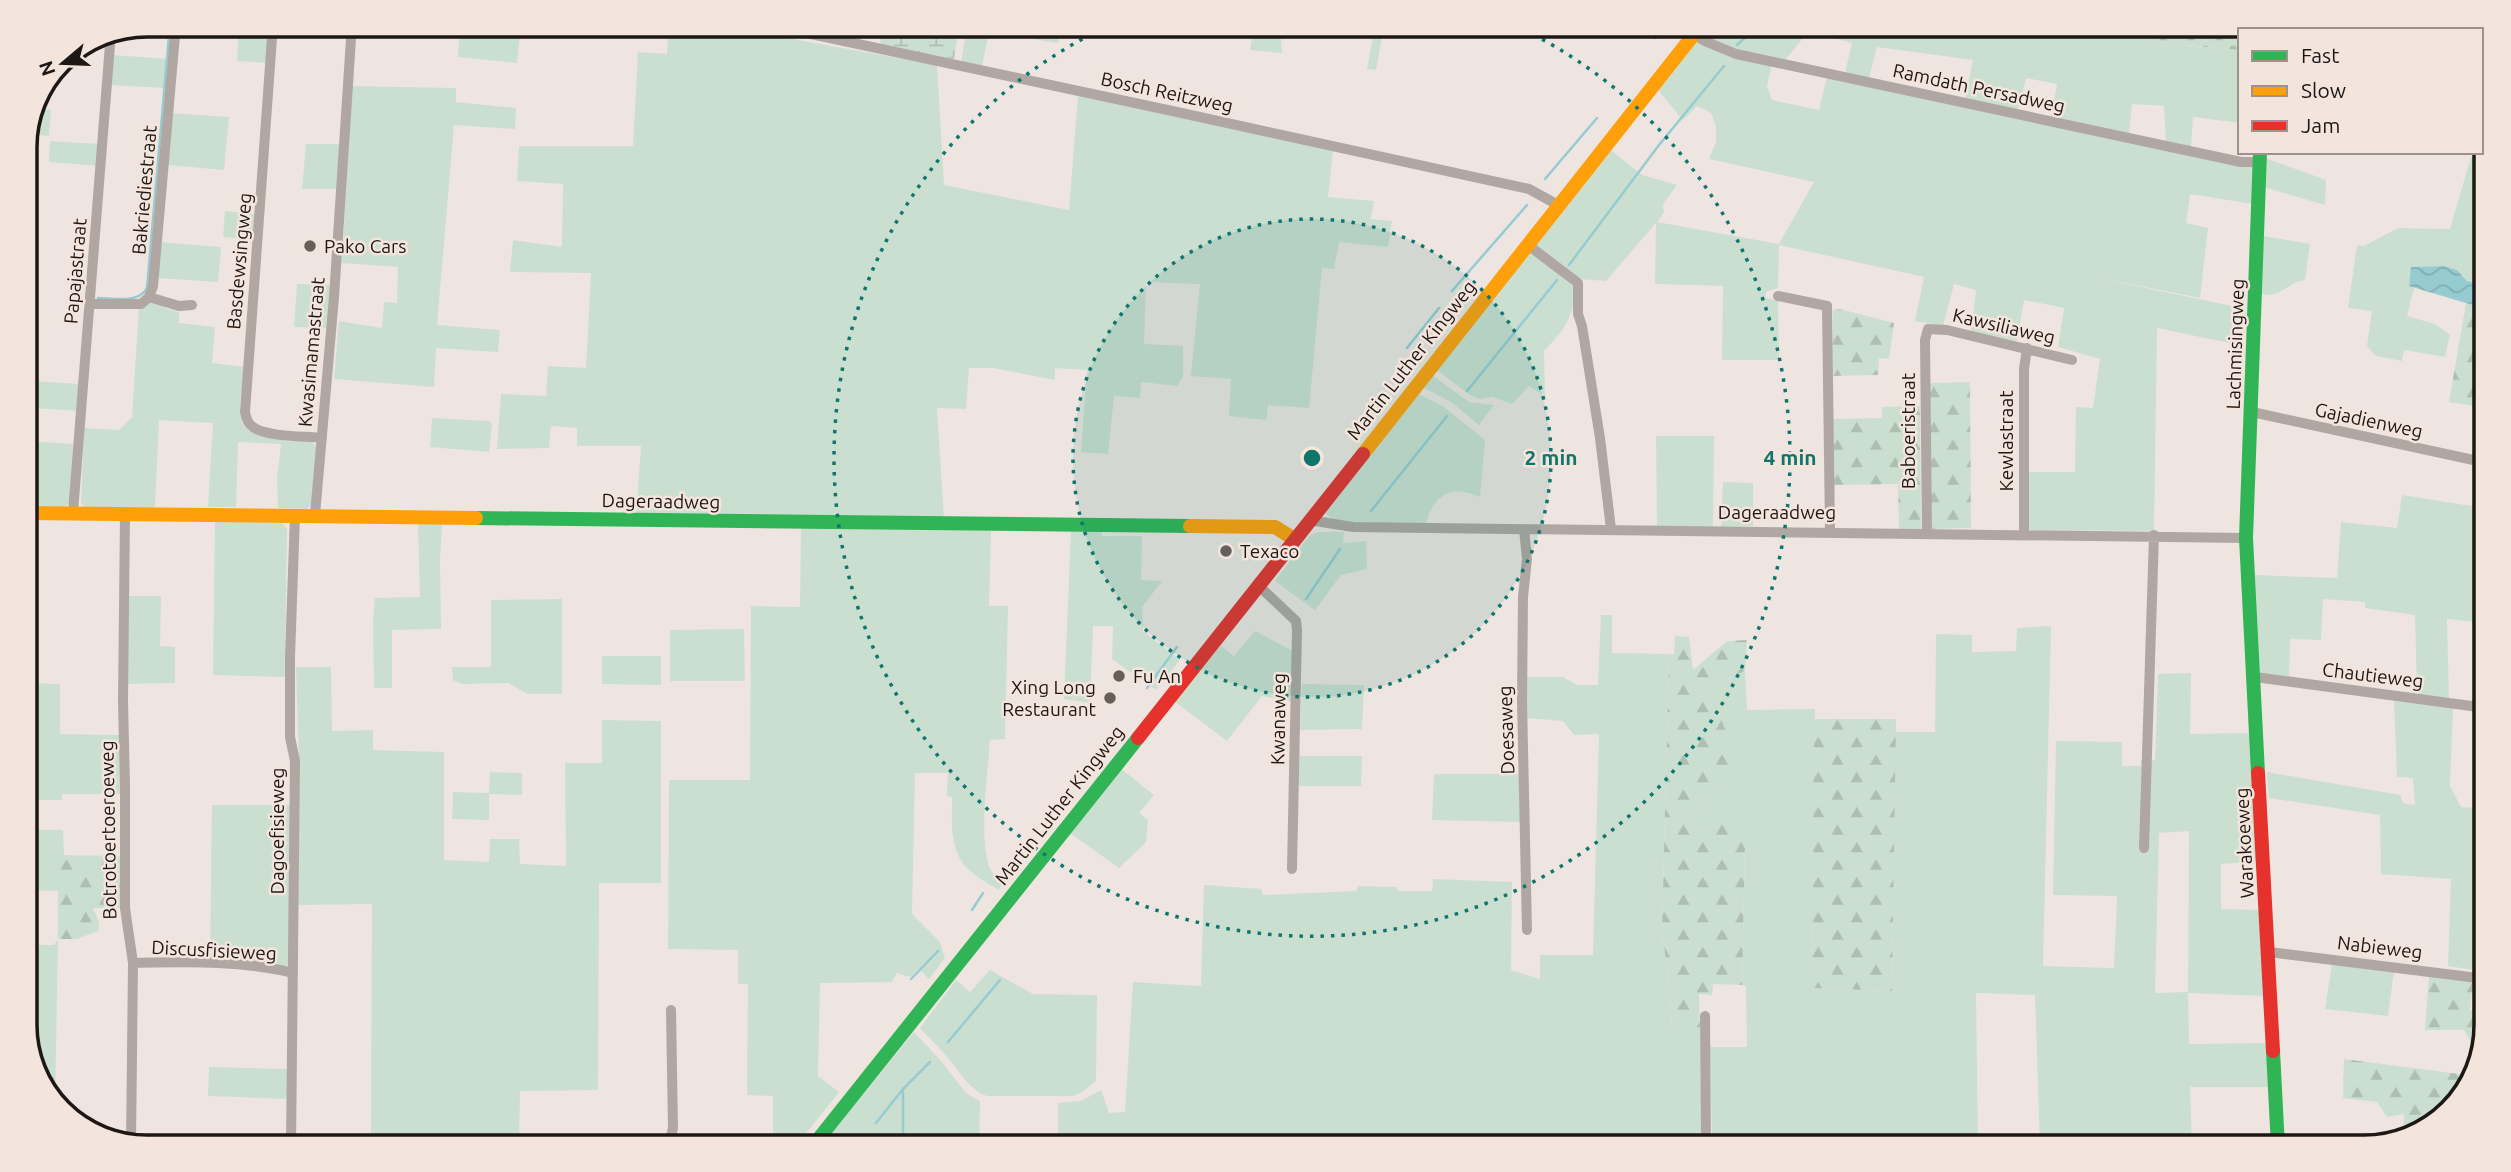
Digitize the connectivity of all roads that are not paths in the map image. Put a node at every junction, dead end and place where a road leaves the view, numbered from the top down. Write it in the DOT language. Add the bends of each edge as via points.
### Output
graph roads {
  1 [pos="175,37"];
  2 [pos="272,37"];
  3 [pos="351,37"];
  4 [pos="825,37"];
  5 [pos="1692,37"];
  6 [pos="1703,37"];
  7 [pos="110,43"];
  8 [pos="2260,157"];
  9 [pos="1558,205"];
  10 [pos="1528,245"];
  11 [pos="1778,296"];
  12 [pos="149,297"];
  13 [pos="90,304"];
  14 [pos="192,305"];
  15 [pos="1928,329"];
  16 [pos="2027,348"];
  17 [pos="2072,360"];
  18 [pos="2252,412"];
  19 [pos="322,438"];
  20 [pos="2474,460"];
  21 [pos="73,512"];
  22 [pos="37,513"];
  23 [pos="125,514"];
  24 [pos="295,515"];
  25 [pos="315,515"];
  26 [pos="1309,520"];
  27 [pos="1524,529"];
  28 [pos="1611,529"];
  29 [pos="1830,531"];
  30 [pos="1927,533"];
  31 [pos="2024,534"];
  32 [pos="2154,535"];
  33 [pos="2246,538"];
  34 [pos="1294,539"];
  35 [pos="1258,585"];
  36 [pos="2255,677"];
  37 [pos="2474,706"];
  38 [pos="2144,848"];
  39 [pos="1292,869"];
  40 [pos="1527,930"];
  41 [pos="2269,952"];
  42 [pos="133,963"];
  43 [pos="293,973"];
  44 [pos="2474,978"];
  45 [pos="671,1010"];
  46 [pos="1705,1016"];
  47 [pos="131,1134"];
  48 [pos="290,1135"];
  49 [pos="671,1135"];
  50 [pos="822,1135"];
  51 [pos="1706,1135"];
  52 [pos="2277,1135"];
  1 -- 12 [label="street, Bakriediestraat"];
  2 -- 19 [label="street, Basdewsingweg" via="245,412 253,428 263,432"];
  3 -- 19 [label="street, Kwasimamastraat"];
  4 -- 9 [label="street, Bosch Reitzweg" via="1517,187"];
  5 -- 9 [label="street, Martin Luther Kingweg"];
  6 -- 8 [label="street, Ramdath Persadweg" via="1707,43 1736,54 2241,162"];
  7 -- 13 [label="street, Papajastraat"];
  8 -- 18 [label="street, Lachmisingweg"];
  9 -- 10 [label="street, Martin Luther Kingweg"];
  10 -- 26 [label="street, Martin Luther Kingweg"];
  10 -- 28 [label="street" via="1578,283 1578,314"];
  11 -- 29 [label="street" via="1827,306"];
  12 -- 13 [label="street" via="132,306"];
  12 -- 14 [label="street"];
  13 -- 21 [label="street, Papajastraat"];
  15 -- 16 [label="street, Kawsiliaweg"];
  15 -- 30 [label="street, Baboeristraat"];
  16 -- 17 [label="street, Kawsiliaweg"];
  16 -- 31 [label="street, Kewlastraat"];
  18 -- 20 [label="street, Gajadienweg"];
  18 -- 33 [label="street, Lachmisingweg"];
  19 -- 25 [label="street, Kwasimamastraat"];
  21 -- 22 [label="street, Dageraadweg"];
  21 -- 23 [label="street, Dageraadweg"];
  23 -- 24 [label="street, Dageraadweg"];
  23 -- 42 [label="street, Botrotoertoeroeweg" via="125,908"];
  24 -- 25 [label="street, Dageraadweg"];
  24 -- 43 [label="street, Dagoefisieweg" via="289,657 290,737 295,761"];
  25 -- 34 [label="street, Dageraadweg" via="1275,527"];
  26 -- 27 [label="street, Dageraadweg" via="1353,527"];
  26 -- 34 [label="street, Martin Luther Kingweg"];
  27 -- 28 [label="street, Dageraadweg"];
  27 -- 40 [label="street, Doesaweg"];
  28 -- 29 [label="street, Dageraadweg"];
  29 -- 30 [label="street, Dageraadweg"];
  30 -- 31 [label="street, Dageraadweg"];
  31 -- 32 [label="street, Dageraadweg"];
  32 -- 33 [label="street, Dageraadweg"];
  32 -- 38 [label="street"];
  33 -- 36 [label="street, Warakoeweg"];
  34 -- 35 [label="street, Martin Luther Kingweg"];
  35 -- 39 [label="street, Kwanaweg" via="1296,621 1297,629"];
  35 -- 50 [label="street, Martin Luther Kingweg"];
  36 -- 37 [label="street, Chautieweg"];
  36 -- 41 [label="street, Warakoeweg"];
  41 -- 44 [label="street, Nabieweg"];
  41 -- 52 [label="street, Warakoeweg"];
  42 -- 43 [label="street, Discusfisieweg" via="213,963"];
  42 -- 47 [label="street, Botrotoertoeroeweg"];
  43 -- 48 [label="street, Dagoefisieweg"];
  45 -- 49 [label="street"];
  46 -- 51 [label="street"];
}
